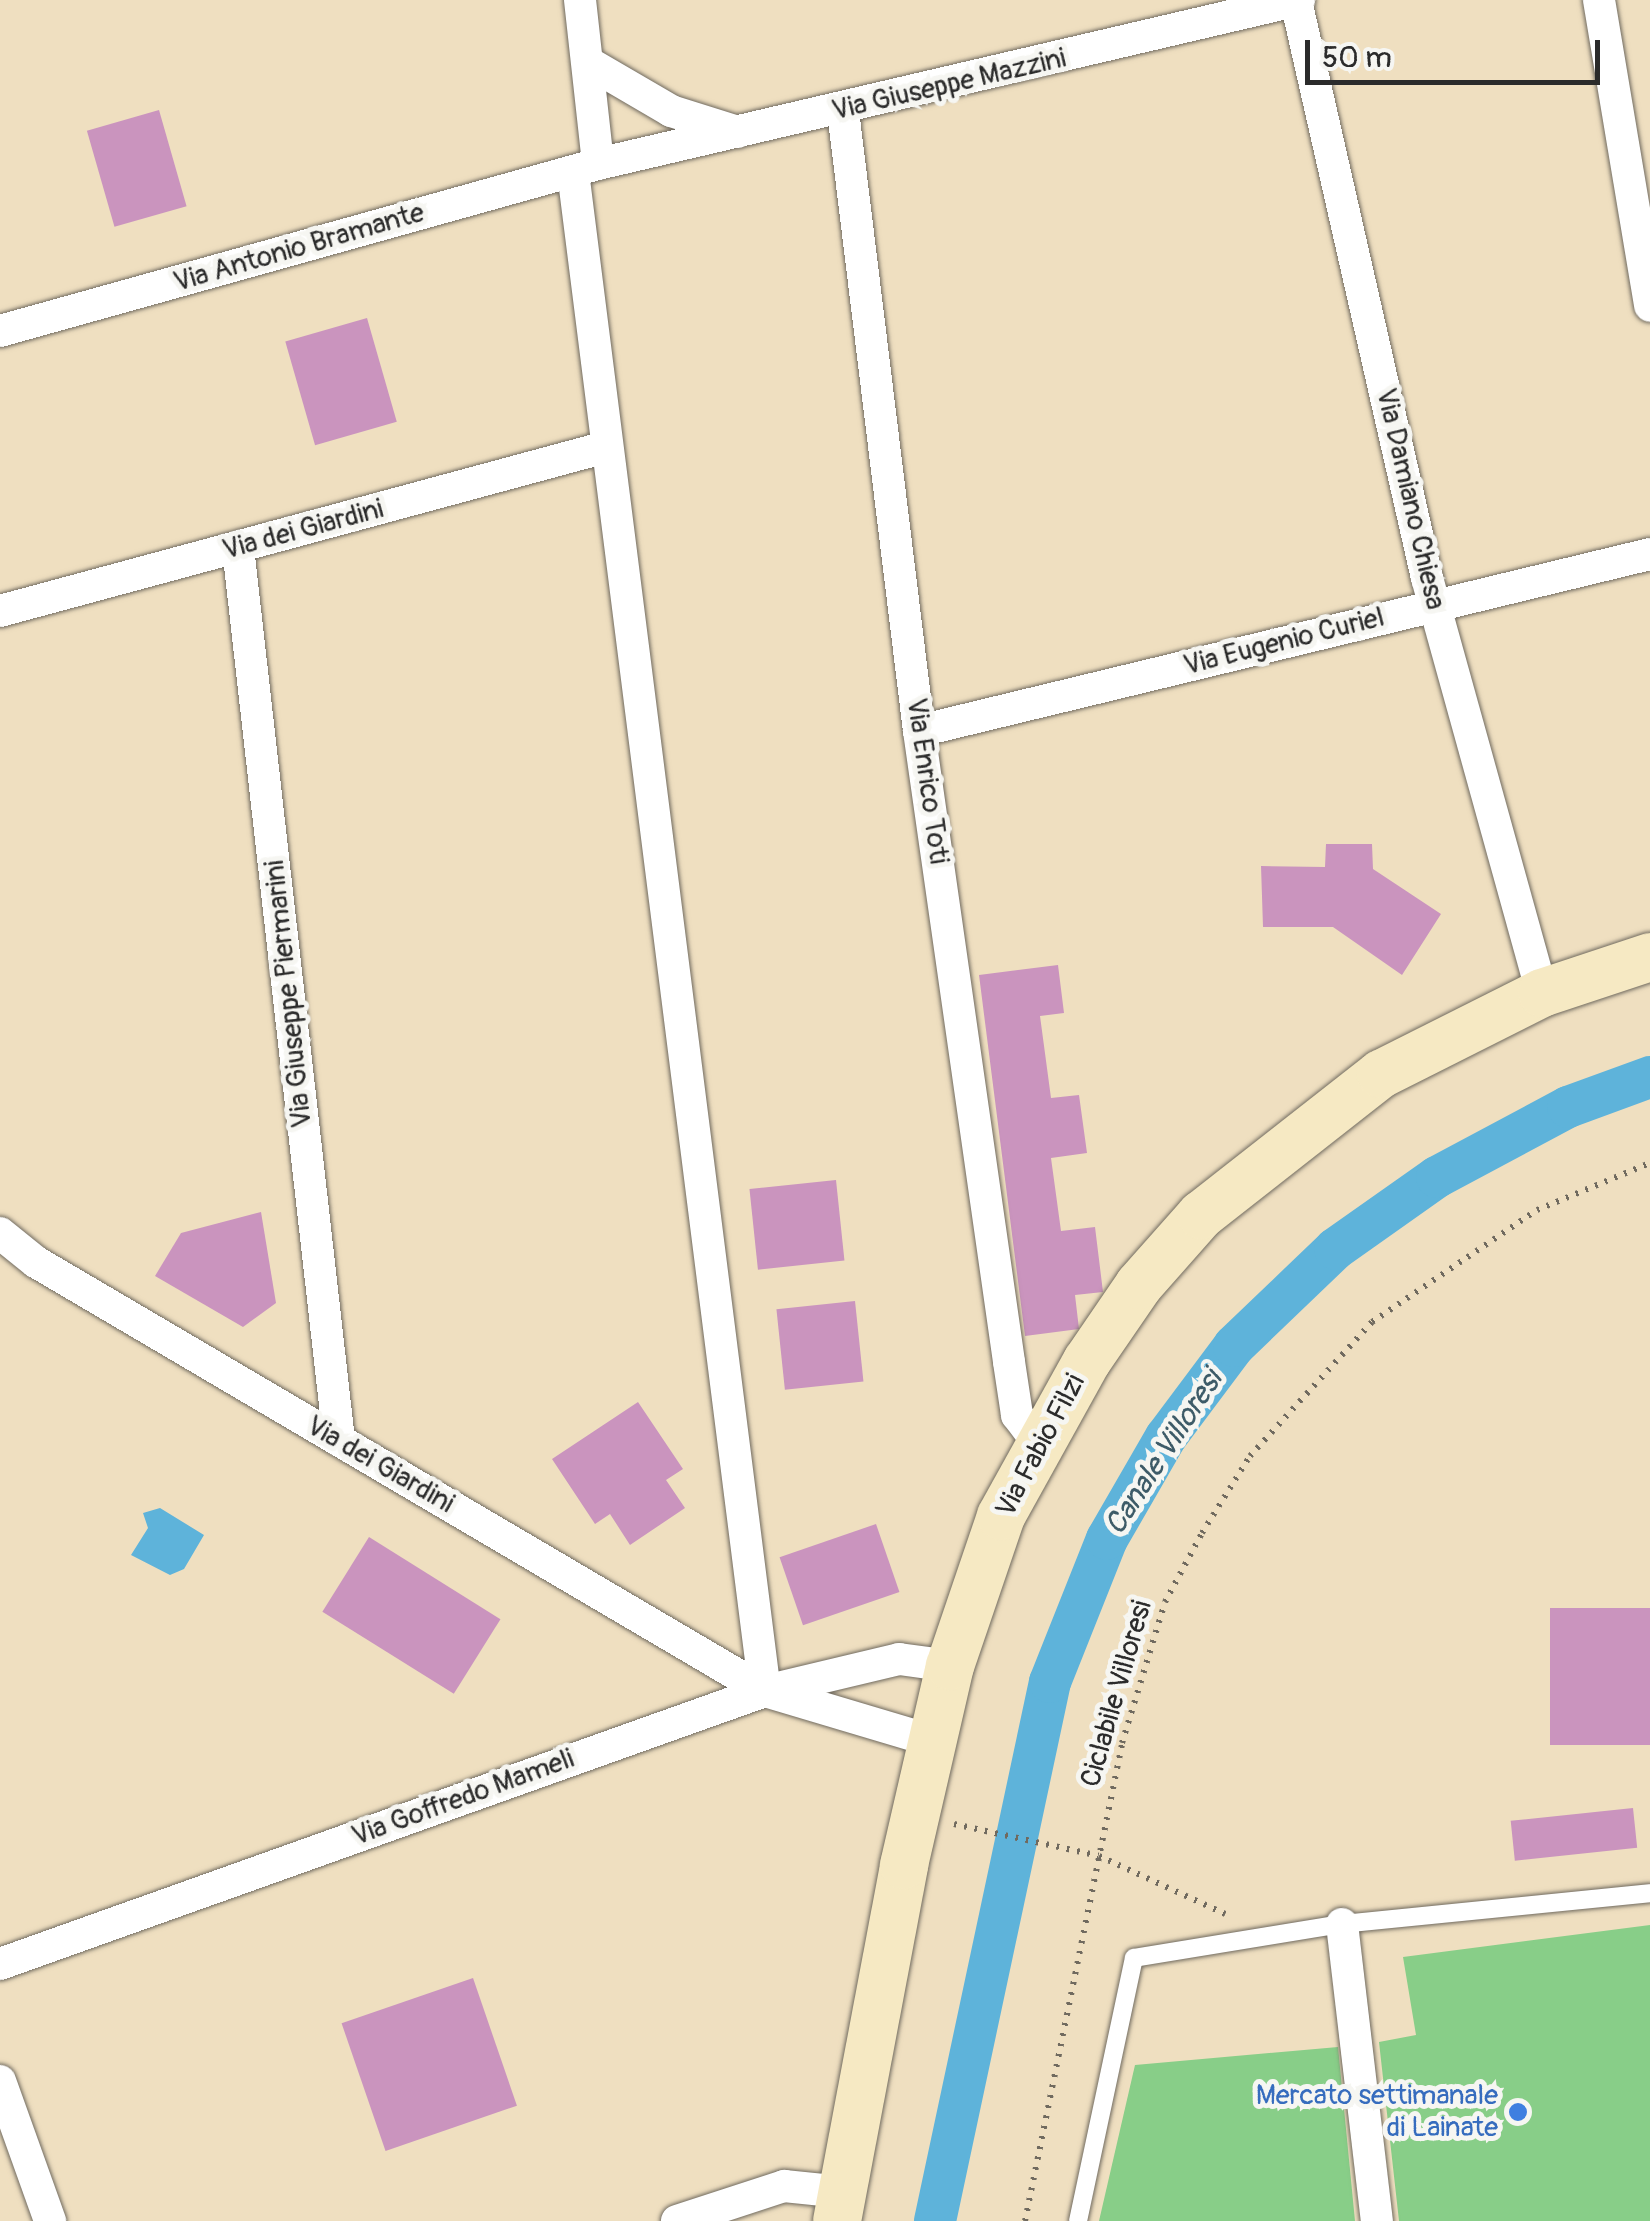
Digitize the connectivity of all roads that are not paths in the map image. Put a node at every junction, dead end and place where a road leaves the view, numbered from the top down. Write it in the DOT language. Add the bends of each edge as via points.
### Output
graph roads {
  1 [pos="580,0"];
  2 [pos="1297,0"];
  3 [pos="1599,0"];
  4 [pos="590,63"];
  5 [pos="844,111"];
  6 [pos="741,133"];
  7 [pos="586,168"];
  8 [pos="1650,306"];
  9 [pos="0,332"];
  10 [pos="606,447"];
  11 [pos="238,548"];
  12 [pos="1650,554"];
  13 [pos="1434,606"];
  14 [pos="0,612"];
  15 [pos="919,731"];
  16 [pos="1650,958"];
  17 [pos="1542,993"];
  18 [pos="0,1233"];
  19 [pos="339,1440"];
  20 [pos="1038,1443"];
  21 [pos="950,1666"];
  22 [pos="765,1690"];
  23 [pos="930,1740"];
  24 [pos="1650,1893"];
  25 [pos="1342,1924"];
  26 [pos="0,1964"];
  27 [pos="0,2081"];
  28 [pos="840,2207"];
  29 [pos="50,2221"];
  30 [pos="677,2221"];
  31 [pos="1078,2221"];
  32 [pos="1377,2221"];
  1 -- 4 [label="street"];
  2 -- 5 [label="street, Via Giuseppe Mazzini"];
  2 -- 13 [label="street, Via Damiano Chiesa"];
  3 -- 8 [label="street"];
  4 -- 6 [label="street" via="671,111"];
  4 -- 7 [label="street"];
  5 -- 6 [label="street, Via Giuseppe Mazzini"];
  5 -- 15 [label="street, Via Enrico Toti"];
  6 -- 7 [label="street, Via Giuseppe Mazzini"];
  7 -- 9 [label="street, Via Antonio Bramante"];
  7 -- 10 [label="street"];
  10 -- 11 [label="street, Via dei Giardini"];
  10 -- 22 [label="street"];
  11 -- 14 [label="street, Via dei Giardini"];
  11 -- 19 [label="street, Via Giuseppe Piermarini"];
  12 -- 13 [label="street, Via Eugenio Curiel"];
  13 -- 15 [label="street, Via Eugenio Curiel"];
  13 -- 17 [label="street, Via Damiano Chiesa"];
  15 -- 20 [label="street, Via Enrico Toti" via="1017,1415"];
  16 -- 17 [label="street, Via Fabio Filzi"];
  17 -- 20 [label="street, Via Fabio Filzi" via="1381,1074 1201,1215 1139,1285"];
  18 -- 19 [label="street, Via dei Giardini" via="36,1262"];
  19 -- 22 [label="street, Via dei Giardini"];
  20 -- 21 [label="street, Via Fabio Filzi" via="1001,1516"];
  21 -- 22 [label="street, Via Goffredo Mameli" via="899,1659"];
  21 -- 23 [label="street, Via Fabio Filzi"];
  22 -- 23 [label="street"];
  22 -- 26 [label="street, Via Goffredo Mameli"];
  23 -- 28 [label="street, Via Fabio Filzi"];
  24 -- 25 [label="lane"];
  25 -- 31 [label="lane" via="1134,1958"];
  25 -- 32 [label="street"];
  27 -- 29 [label="street"];
  28 -- 30 [label="street" via="784,2186"];
}
